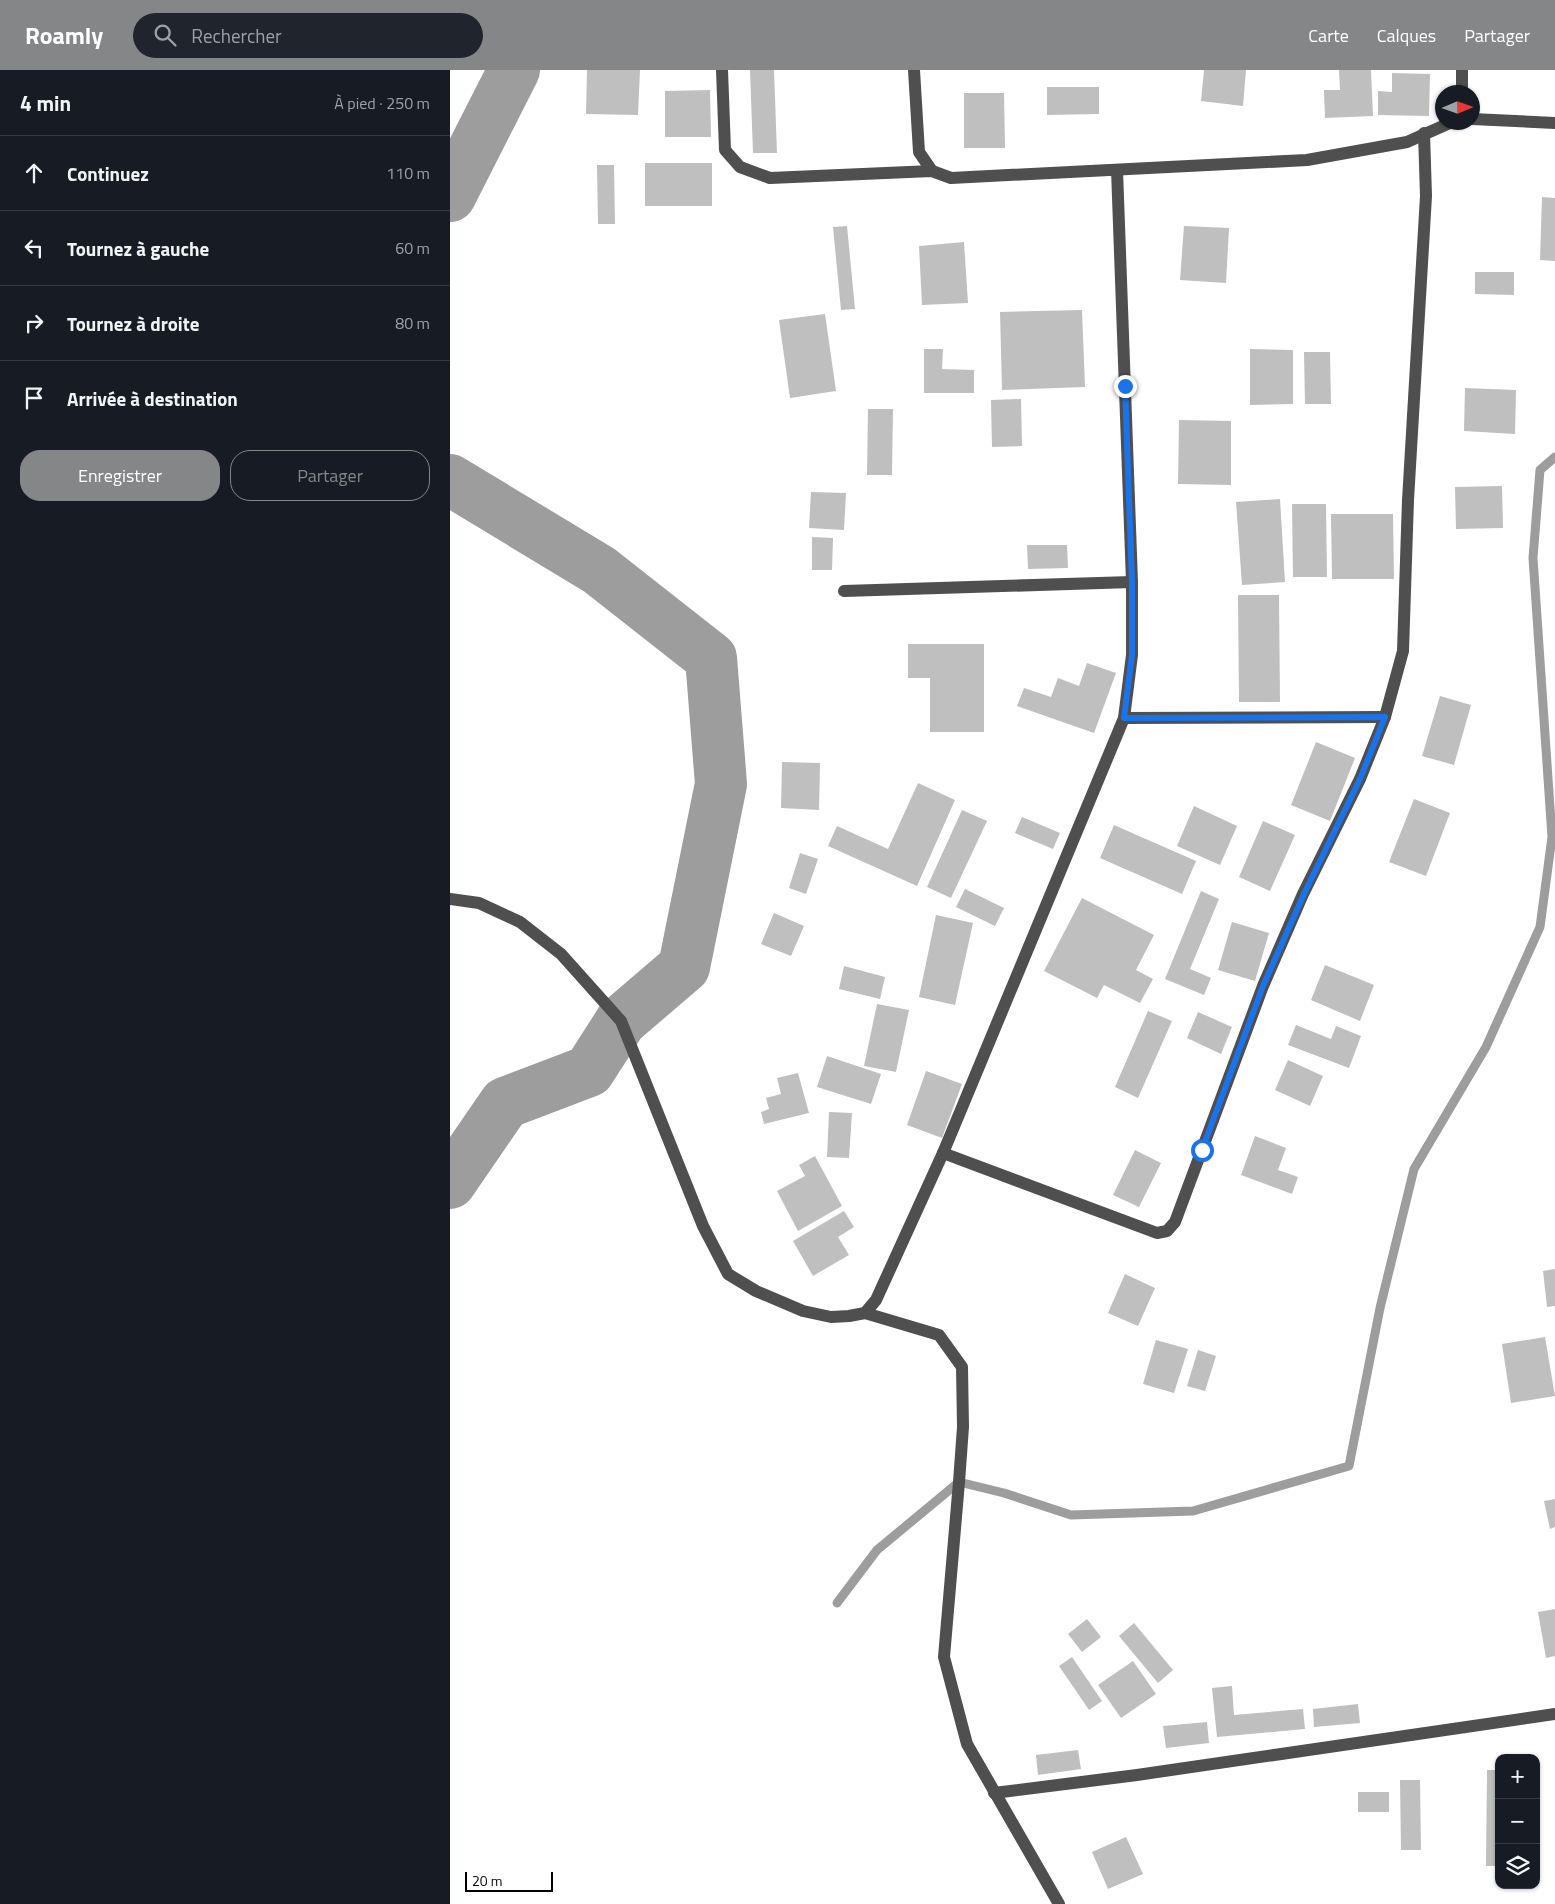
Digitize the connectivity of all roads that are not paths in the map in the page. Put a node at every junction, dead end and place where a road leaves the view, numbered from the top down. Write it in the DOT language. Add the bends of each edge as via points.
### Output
graph roads {
  1 [pos="722,70"];
  2 [pos="914,70"];
  3 [pos="1462,70"];
  4 [pos="1462,85"];
  5 [pos="1480,119"];
  6 [pos="1555,123"];
  7 [pos="1435,129"];
  8 [pos="1424,133"];
  9 [pos="932,170"];
  10 [pos="1117,170"];
  11 [pos="1132,582"];
  12 [pos="844,591"];
  13 [pos="1385,717"];
  14 [pos="1124,718"];
  15 [pos="450,899"];
  16 [pos="942,1153"];
  17 [pos="865,1312"];
  18 [pos="1555,1714"];
  19 [pos="994,1793"];
  20 [pos="1059,1904"];
  1 -- 9 [label="street" via="725,150 740,167 770,178"];
  2 -- 9 [label="street" via="919,152"];
  3 -- 4 [label="street"];
  5 -- 6 [label="street"];
  7 -- 8 [label="street"];
  8 -- 10 [label="street" via="1407,142 1307,160"];
  8 -- 13 [label="street" via="1426,196 1408,500 1403,651"];
  9 -- 10 [label="street" via="950,178"];
  10 -- 11 [label="street"];
  11 -- 12 [label="street"];
  11 -- 14 [label="street" via="1132,655"];
  13 -- 14 [label="street"];
  13 -- 16 [label="street" via="1360,779 1263,986 1175,1222 1167,1231 1157,1233"];
  14 -- 16 [label="street"];
  15 -- 17 [label="street" via="479,903 520,922 561,954 621,1022 703,1226 728,1274 803,1311 831,1317"];
  16 -- 17 [label="street" via="876,1300"];
  17 -- 19 [label="street" via="939,1335 962,1367 963,1427 944,1657 967,1744"];
  18 -- 19 [label="street"];
  19 -- 20 [label="street"];
}
